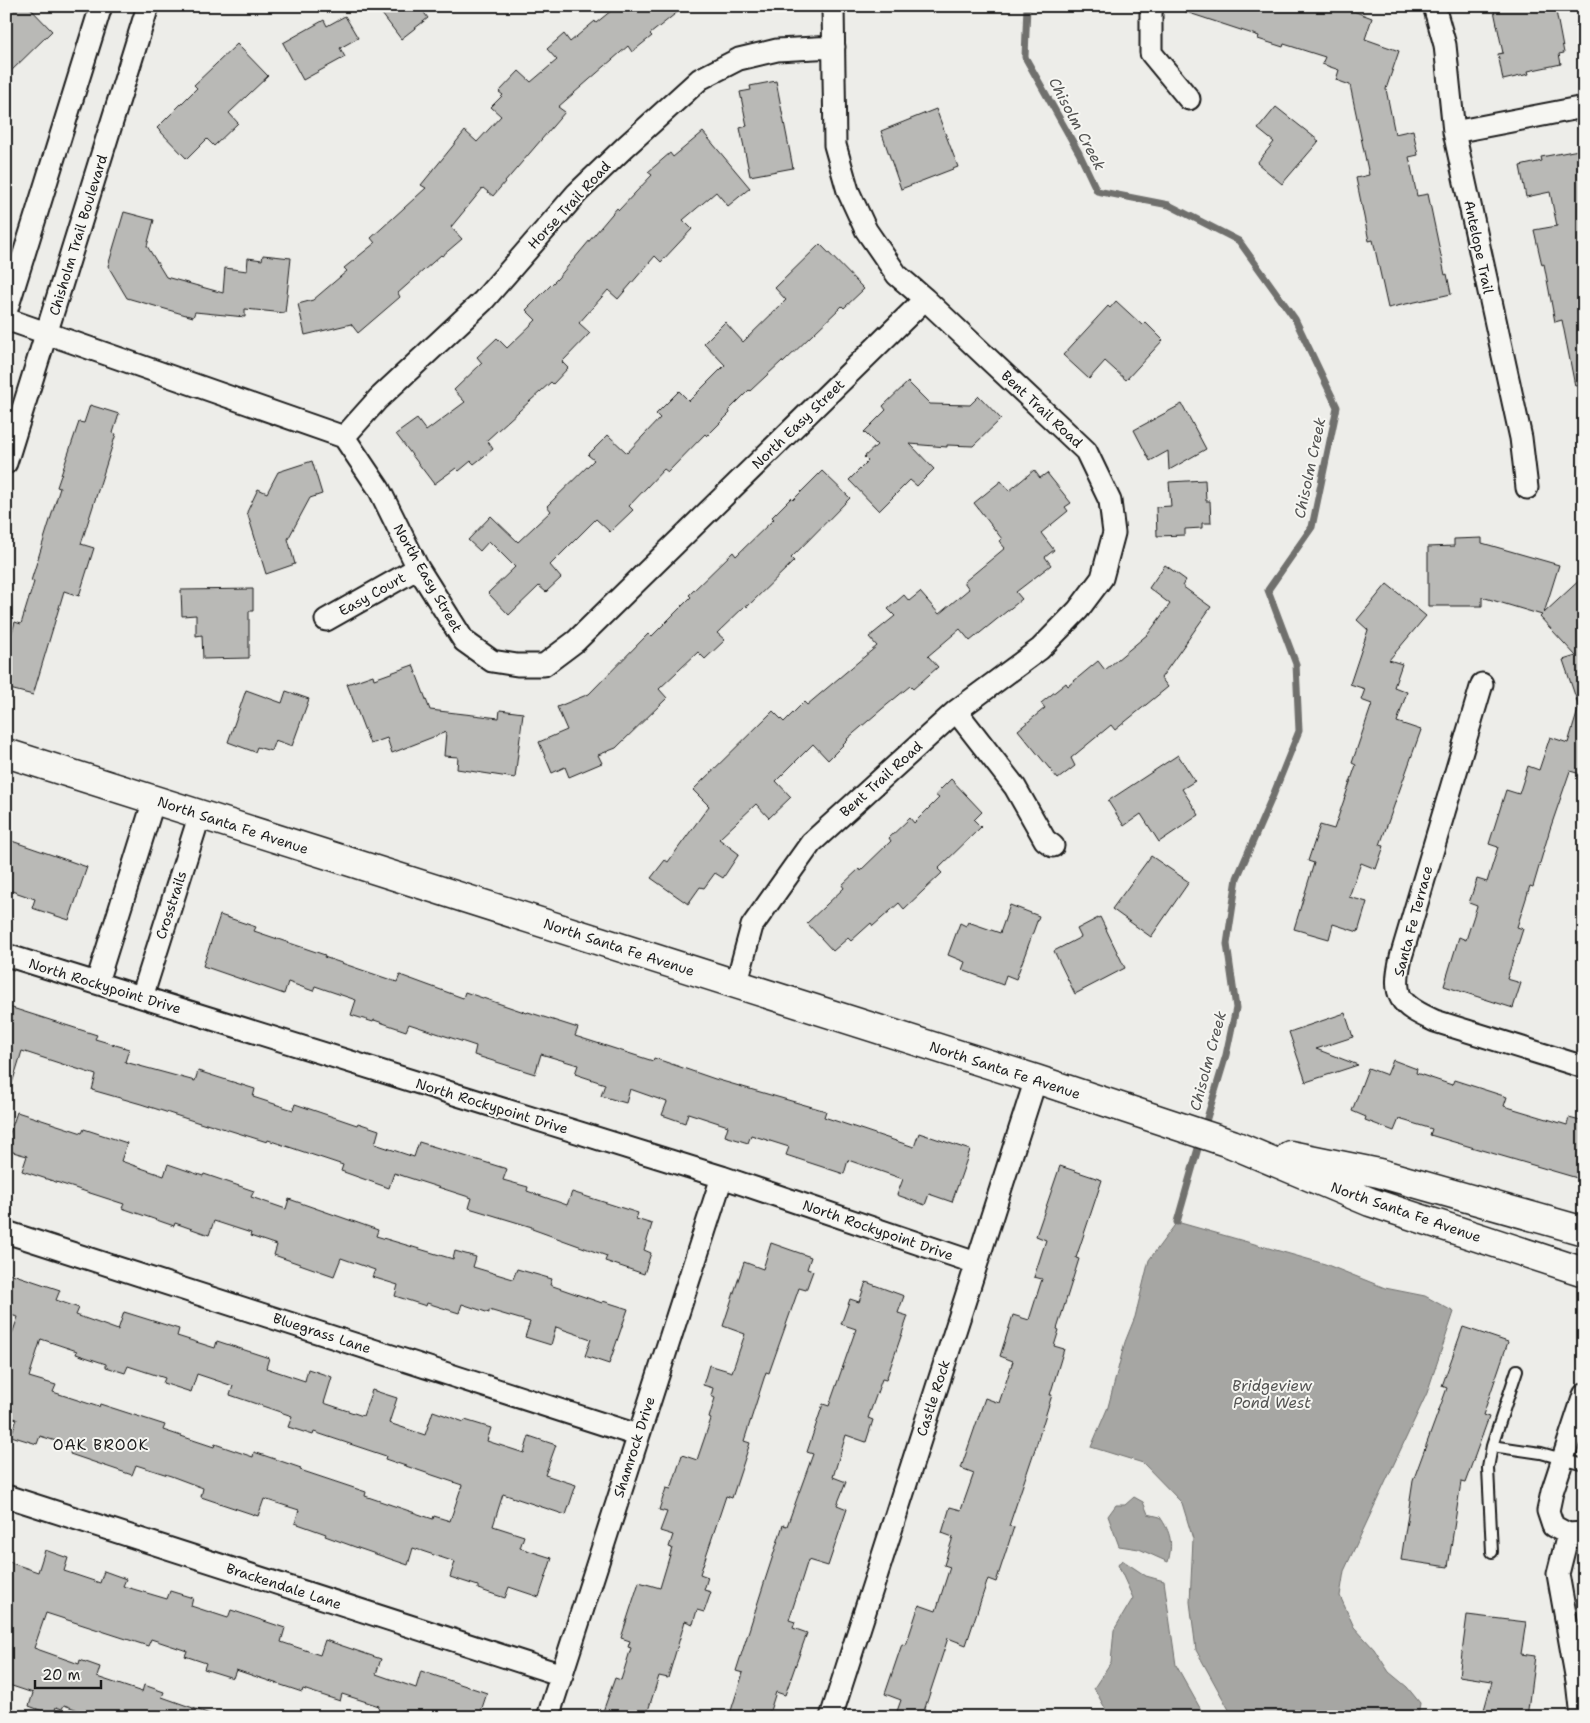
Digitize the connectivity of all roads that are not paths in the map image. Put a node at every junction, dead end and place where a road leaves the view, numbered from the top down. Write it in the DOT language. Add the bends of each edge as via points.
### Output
graph roads {
  1 [pos="101,6"];
  2 [pos="148,6"];
  3 [pos="833,6"];
  4 [pos="1153,6"];
  5 [pos="1434,6"];
  6 [pos="834,47"];
  7 [pos="1189,99"];
  8 [pos="1584,107"];
  9 [pos="1454,132"];
  10 [pos="925,299"];
  11 [pos="6,312"];
  12 [pos="6,319"];
  13 [pos="48,334"];
  14 [pos="344,437"];
  15 [pos="6,463"];
  16 [pos="1527,488"];
  17 [pos="418,568"];
  18 [pos="326,620"];
  19 [pos="1482,684"];
  20 [pos="956,711"];
  21 [pos="6,753"];
  22 [pos="154,800"];
  23 [pos="200,814"];
  24 [pos="1053,846"];
  25 [pos="6,955"];
  26 [pos="97,982"];
  27 [pos="736,985"];
  28 [pos="142,997"];
  29 [pos="1584,1067"];
  30 [pos="1036,1079"];
  31 [pos="1232,1144"];
  32 [pos="722,1177"];
  33 [pos="1584,1231"];
  34 [pos="6,1232"];
  35 [pos="976,1263"];
  36 [pos="1584,1272"];
  37 [pos="1517,1370"];
  38 [pos="1584,1395"];
  39 [pos="637,1435"];
  40 [pos="1492,1446"];
  41 [pos="1563,1458"];
  42 [pos="1584,1465"];
  43 [pos="6,1496"];
  44 [pos="1576,1534"];
  45 [pos="1492,1552"];
  46 [pos="562,1675"];
  47 [pos="548,1717"];
  48 [pos="830,1717"];
  49 [pos="1581,1717"];
  1 -- 11 [label="street"];
  2 -- 13 [label="street, Chisholm Trail Boulevard"];
  3 -- 6 [label="street, Bent Trail Road"];
  4 -- 7 [label="street" via="1151,53"];
  5 -- 9 [label="street, Antelope Trail" via="1445,45"];
  6 -- 10 [label="street, Bent Trail Road" via="835,145 848,191 866,230 897,275"];
  6 -- 14 [label="street, Horse Trail Road" via="777,50 739,59 700,79 624,146 577,193 483,301 378,399"];
  8 -- 9 [label="street"];
  9 -- 16 [label="street, Antelope Trail" via="1521,438"];
  10 -- 17 [label="street, North Easy Street" via="576,641 544,665 492,661 464,641"];
  10 -- 20 [label="street, Bent Trail Road" via="1086,450 1110,500 1114,533 1102,578 1078,610 1040,649"];
  12 -- 13 [label="street"];
  13 -- 14 [label="street"];
  13 -- 15 [label="street, Chisholm Trail Boulevard"];
  14 -- 17 [label="street, North Easy Street" via="379,489"];
  17 -- 18 [label="street, Easy Court"];
  19 -- 29 [label="street, Santa Fe Terrace" via="1401,957 1396,977 1399,996 1413,1011 1435,1021"];
  20 -- 24 [label="street" via="1015,787 1045,840"];
  20 -- 27 [label="street, Bent Trail Road" via="811,843 752,926"];
  21 -- 22 [label="main road, North Santa Fe Avenue"];
  22 -- 23 [label="main road, North Santa Fe Avenue"];
  22 -- 26 [label="street"];
  23 -- 27 [label="main road, North Santa Fe Avenue"];
  23 -- 28 [label="street, Crosstrails"];
  25 -- 26 [label="street, North Rockypoint Drive"];
  26 -- 28 [label="street, North Rockypoint Drive"];
  27 -- 30 [label="main road, North Santa Fe Avenue"];
  28 -- 32 [label="street, North Rockypoint Drive"];
  30 -- 31 [label="main road, North Santa Fe Avenue"];
  30 -- 35 [label="street, Castle Rock"];
  31 -- 33 [label="main road, North Santa Fe Avenue" via="1378,1173"];
  31 -- 36 [label="main road, North Santa Fe Avenue" via="1370,1202"];
  32 -- 35 [label="street, North Rockypoint Drive"];
  32 -- 39 [label="street, Shamrock Drive"];
  34 -- 39 [label="street, Bluegrass Lane"];
  35 -- 48 [label="street, Castle Rock"];
  37 -- 40 [label="lane"];
  38 -- 41 [label="street"];
  39 -- 46 [label="street, Shamrock Drive"];
  40 -- 41 [label="lane"];
  40 -- 45 [label="lane" via="1488,1468"];
  41 -- 42 [label="lane"];
  41 -- 44 [label="street" via="1548,1511 1553,1526"];
  43 -- 46 [label="street, Brackendale Lane"];
  44 -- 49 [label="street" via="1558,1574"];
  46 -- 47 [label="street, Shamrock Drive"];
}
